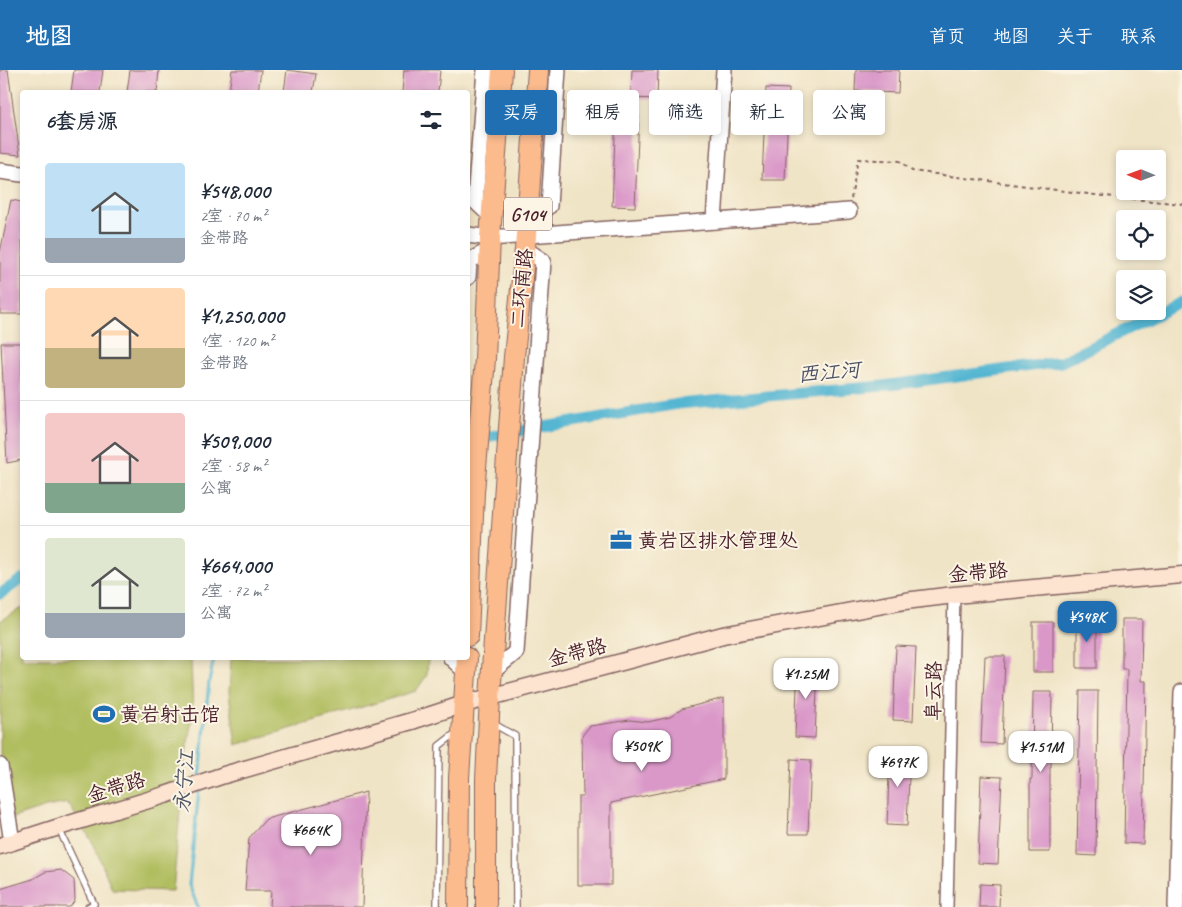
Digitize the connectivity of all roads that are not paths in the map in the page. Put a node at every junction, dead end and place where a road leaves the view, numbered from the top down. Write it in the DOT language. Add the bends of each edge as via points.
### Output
graph roads {
  1 [pos="485,70"];
  2 [pos="502,70"];
  3 [pos="538,70"];
  4 [pos="558,70"];
  5 [pos="724,70"];
  6 [pos="0,171"];
  7 [pos="20,174"];
  8 [pos="849,211"];
  9 [pos="492,217"];
  10 [pos="714,221"];
  11 [pos="526,235"];
  12 [pos="470,236"];
  13 [pos="490,244"];
  14 [pos="470,260"];
  15 [pos="1182,576"];
  16 [pos="470,588"];
  17 [pos="954,595"];
  18 [pos="466,664"];
  19 [pos="492,672"];
  20 [pos="1182,692"];
  21 [pos="490,697"];
  22 [pos="464,704"];
  23 [pos="489,721"];
  24 [pos="462,728"];
  25 [pos="0,766"];
  26 [pos="59,827"];
  27 [pos="6,844"];
  28 [pos="88,907"];
  29 [pos="437,907"];
  30 [pos="458,907"];
  31 [pos="486,907"];
  32 [pos="516,907"];
  33 [pos="947,907"];
  34 [pos="1176,907"];
  1 -- 9 [label="street" via="475,201"];
  2 -- 9 [label="highway, 二环南路 / G104"];
  3 -- 11 [label="highway, 二环南路 / G104"];
  4 -- 11 [label="street" via="549,206"];
  5 -- 10 [label="street"];
  6 -- 7 [label="street"];
  8 -- 10 [label="street"];
  9 -- 13 [label="highway, 二环南路 / G104"];
  10 -- 11 [label="street"];
  11 -- 13 [label="street"];
  11 -- 19 [label="highway, 二环南路 / G104" via="514,357"];
  11 -- 19 [label="street" via="544,261 516,652"];
  12 -- 13 [label="street"];
  13 -- 14 [label="street"];
  13 -- 16 [label="highway, 二环南路 / G104"];
  15 -- 17 [label="main road, 金带路"];
  17 -- 21 [label="main road, 金带路" via="723,635"];
  17 -- 33 [label="street, 阜云路"];
  18 -- 22 [label="highway"];
  19 -- 21 [label="highway, 二环南路"];
  20 -- 34 [label="street"];
  21 -- 22 [label="main road, 金带路"];
  21 -- 23 [label="highway, 二环南路"];
  22 -- 24 [label="highway"];
  22 -- 26 [label="main road, 金带路"];
  23 -- 31 [label="highway, 二环南路"];
  23 -- 32 [label="lane" via="515,736"];
  24 -- 29 [label="lane" via="439,746"];
  24 -- 30 [label="highway"];
  25 -- 27 [label="street"];
  26 -- 27 [label="main road, 金带路"];
  26 -- 28 [label="lane" via="94,904"];
}
